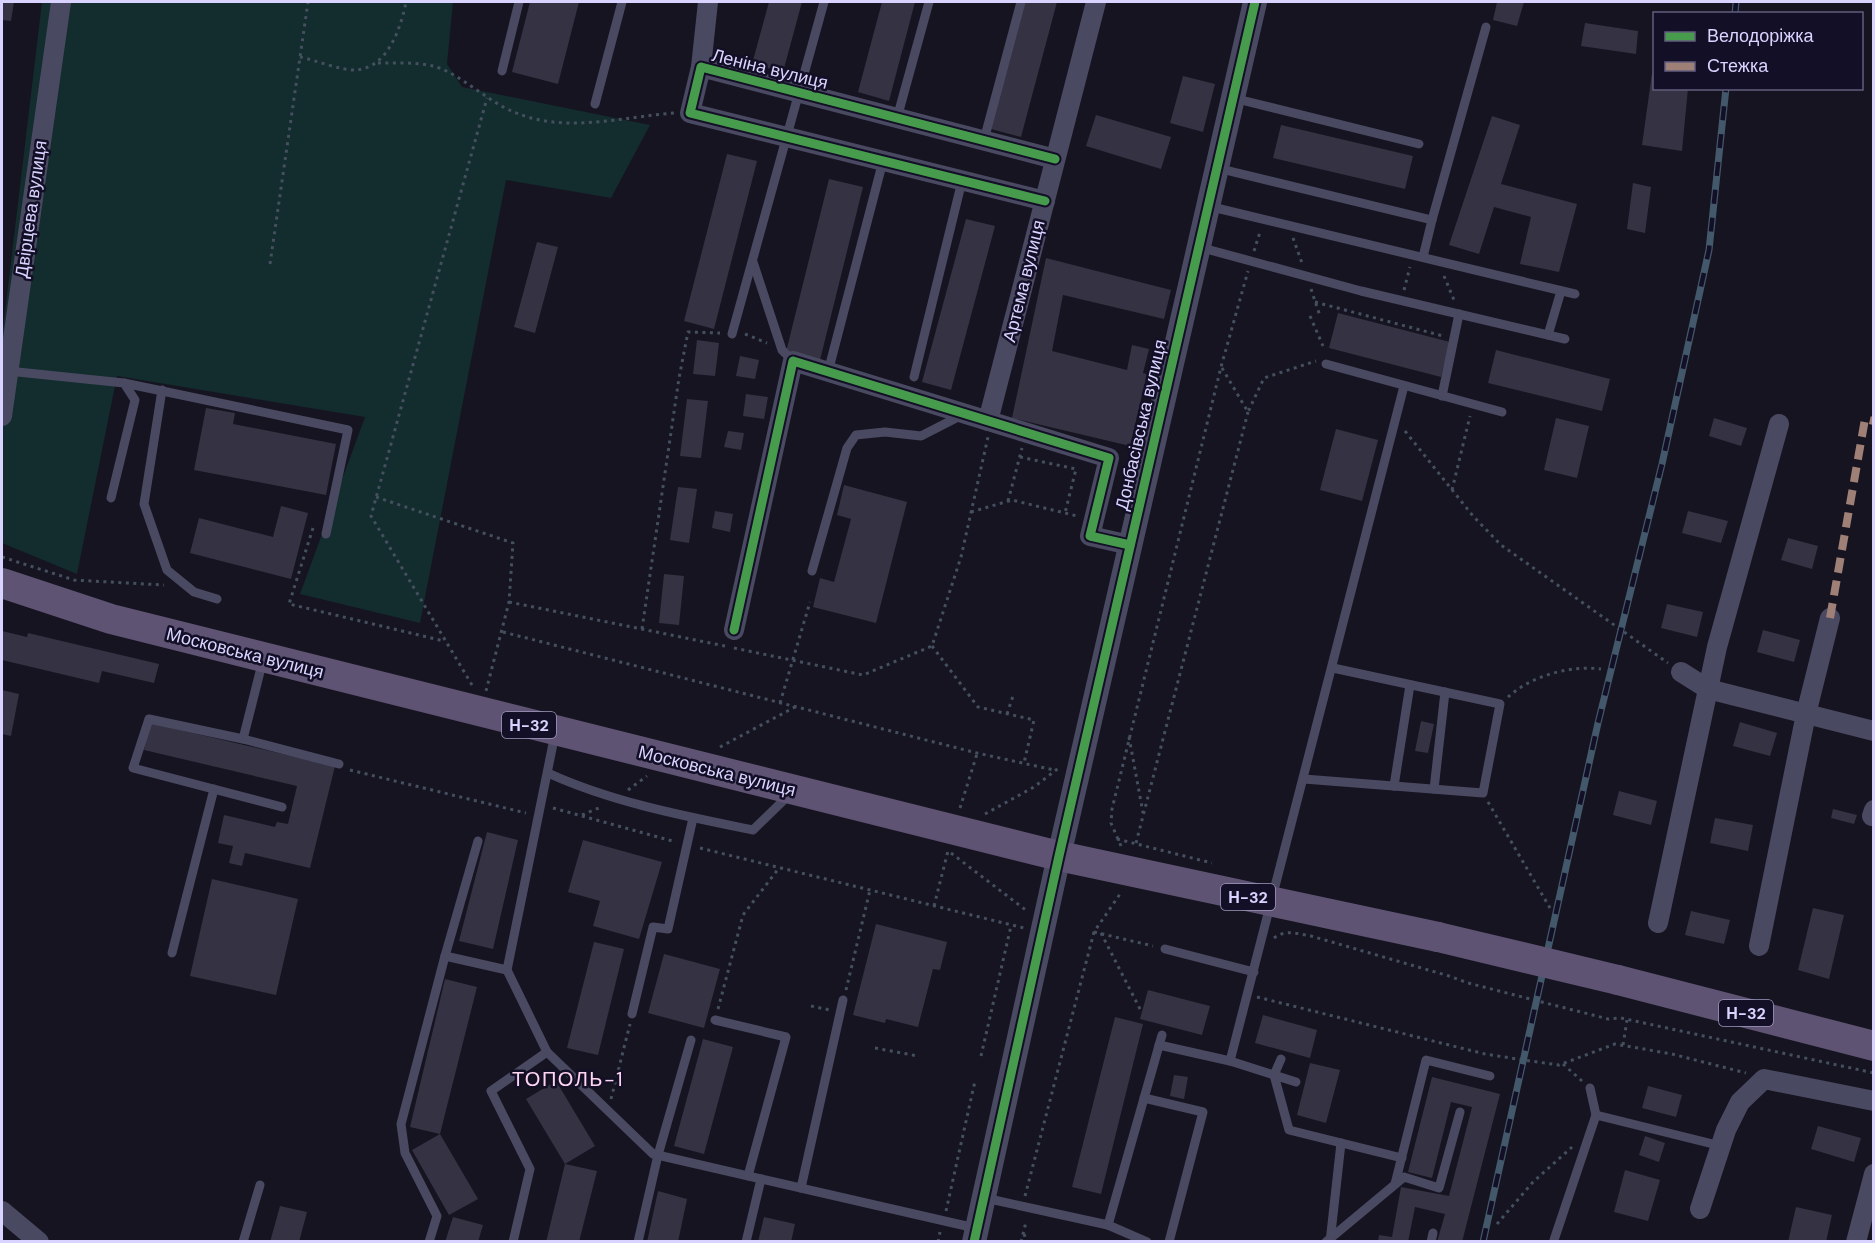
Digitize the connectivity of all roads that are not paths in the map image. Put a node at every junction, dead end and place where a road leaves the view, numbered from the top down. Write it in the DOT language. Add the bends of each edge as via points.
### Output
graph roads {
  1 [pos="62,2"];
  2 [pos="519,2"];
  3 [pos="620,2"];
  4 [pos="708,2"];
  5 [pos="825,2"];
  6 [pos="929,2"];
  7 [pos="1021,2"];
  8 [pos="1096,2"];
  9 [pos="1255,2"];
  10 [pos="1486,27"];
  11 [pos="701,67"];
  12 [pos="502,71"];
  13 [pos="799,93"];
  14 [pos="1233,98"];
  15 [pos="595,104"];
  16 [pos="897,118"];
  17 [pos="787,137"];
  18 [pos="984,140"];
  19 [pos="1419,144"];
  20 [pos="1055,159"];
  21 [pos="883,161"];
  22 [pos="1217,168"];
  23 [pos="962,181"];
  24 [pos="1045,201"];
  25 [pos="1209,206"];
  26 [pos="1432,220"];
  27 [pos="1199,247"];
  28 [pos="1423,257"];
  29 [pos="753,260"];
  30 [pos="1561,291"];
  31 [pos="1575,294"];
  32 [pos="1458,310"];
  33 [pos="732,334"];
  34 [pos="1548,335"];
  35 [pos="1565,339"];
  36 [pos="787,356"];
  37 [pos="1324,362"];
  38 [pos="8,371"];
  39 [pos="828,372"];
  40 [pos="914,377"];
  41 [pos="124,383"];
  42 [pos="1404,386"];
  43 [pos="162,390"];
  44 [pos="1442,396"];
  45 [pos="1502,412"];
  46 [pos="964,414"];
  47 [pos="2,416"];
  48 [pos="1779,424"];
  49 [pos="988,427"];
  50 [pos="111,498"];
  51 [pos="326,534"];
  52 [pos="1130,545"];
  53 [pos="812,572"];
  54 [pos="2,583"];
  55 [pos="217,599"];
  56 [pos="1830,618"];
  57 [pos="734,630"];
  58 [pos="264,658"];
  59 [pos="1333,668"];
  60 [pos="1681,672"];
  61 [pos="1410,685"];
  62 [pos="1708,689"];
  63 [pos="1445,692"];
  64 [pos="1806,714"];
  65 [pos="556,731"];
  66 [pos="1874,731"];
  67 [pos="243,739"];
  68 [pos="339,764"];
  69 [pos="548,773"];
  70 [pos="1304,779"];
  71 [pos="1394,786"];
  72 [pos="214,789"];
  73 [pos="1434,789"];
  74 [pos="794,790"];
  75 [pos="282,807"];
  76 [pos="693,818"];
  77 [pos="478,841"];
  78 [pos="1059,856"];
  79 [pos="1273,902"];
  80 [pos="1658,923"];
  81 [pos="1759,946"];
  82 [pos="1166,949"];
  83 [pos="172,953"];
  84 [pos="445,956"];
  85 [pos="507,970"];
  86 [pos="1254,972"];
  87 [pos="843,1000"];
  88 [pos="632,1014"];
  89 [pos="715,1020"];
  90 [pos="1162,1035"];
  91 [pos="691,1040"];
  92 [pos="1160,1045"];
  93 [pos="1874,1046"];
  94 [pos="547,1052"];
  95 [pos="1281,1059"];
  96 [pos="1230,1061"];
  97 [pos="1274,1075"];
  98 [pos="1490,1076"];
  99 [pos="1296,1082"];
  100 [pos="1590,1088"];
  101 [pos="1144,1098"];
  102 [pos="1874,1101"];
  103 [pos="1460,1112"];
  104 [pos="1596,1115"];
  105 [pos="1341,1143"];
  106 [pos="1721,1146"];
  107 [pos="658,1155"];
  108 [pos="1402,1158"];
  109 [pos="1874,1174"];
  110 [pos="748,1176"];
  111 [pos="761,1179"];
  112 [pos="1395,1184"];
  113 [pos="260,1185"];
  114 [pos="801,1188"];
  115 [pos="985,1197"];
  116 [pos="1700,1209"];
  117 [pos="2,1211"];
  118 [pos="1108,1225"];
  119 [pos="976,1235"];
  120 [pos="1329,1240"];
  121 [pos="1554,1240"];
  122 [pos="39,1242"];
  123 [pos="243,1242"];
  124 [pos="429,1242"];
  125 [pos="513,1242"];
  126 [pos="638,1242"];
  127 [pos="746,1242"];
  128 [pos="1147,1242"];
  129 [pos="1169,1242"];
  130 [pos="1856,1242"];
  1 -- 38 [label="street, Двірцева вулиця"];
  2 -- 12 [label="lane"];
  3 -- 15 [label="lane"];
  4 -- 11 [label="street"];
  5 -- 13 [label="lane"];
  6 -- 16 [label="lane"];
  7 -- 18 [label="lane"];
  8 -- 20 [label="street, Артема вулиця"];
  9 -- 14 [label="street, Донбасівська вулиця"];
  10 -- 26 [label="lane"];
  11 -- 13 [label="street, Леніна вулиця"];
  11 -- 17 [label="street, Леніна вулиця" via="690,113"];
  13 -- 16 [label="street, Леніна вулиця"];
  13 -- 17 [label="lane"];
  14 -- 19 [label="lane"];
  14 -- 22 [label="street, Донбасівська вулиця"];
  16 -- 18 [label="street, Леніна вулиця"];
  17 -- 21 [label="street"];
  17 -- 29 [label="lane"];
  18 -- 20 [label="street, Леніна вулиця"];
  20 -- 24 [label="street, Артема вулиця"];
  21 -- 23 [label="street"];
  21 -- 39 [label="lane"];
  22 -- 25 [label="street, Донбасівська вулиця"];
  22 -- 26 [label="lane"];
  23 -- 24 [label="street"];
  23 -- 40 [label="lane"];
  24 -- 49 [label="street, Артема вулиця"];
  25 -- 27 [label="street, Донбасівська вулиця"];
  25 -- 28 [label="lane"];
  26 -- 28 [label="lane"];
  27 -- 32 [label="lane" via="1361,291"];
  27 -- 52 [label="street, Донбасівська вулиця"];
  28 -- 30 [label="lane"];
  29 -- 33 [label="lane"];
  29 -- 36 [label="lane"];
  30 -- 31 [label="lane"];
  30 -- 34 [label="lane"];
  32 -- 34 [label="lane"];
  32 -- 44 [label="lane"];
  34 -- 35 [label="lane"];
  36 -- 39 [label="street"];
  36 -- 57 [label="street"];
  37 -- 42 [label="lane"];
  38 -- 41 [label="lane"];
  38 -- 47 [label="street, Двірцева вулиця"];
  39 -- 46 [label="street"];
  41 -- 43 [label="lane"];
  41 -- 50 [label="lane" via="135,400"];
  42 -- 44 [label="lane"];
  42 -- 59 [label="lane"];
  43 -- 51 [label="lane" via="348,430"];
  43 -- 55 [label="lane" via="144,504 167,570 194,592"];
  44 -- 45 [label="lane"];
  46 -- 49 [label="street"];
  46 -- 53 [label="lane" via="921,436 885,432 856,435 847,448"];
  48 -- 62 [label="street"];
  49 -- 52 [label="street" via="1109,458 1090,536"];
  52 -- 78 [label="street, Донбасівська вулиця"];
  54 -- 58 [label="main road, Московська вулиця / Н-32" via="111,619"];
  56 -- 64 [label="street"];
  58 -- 65 [label="main road, Московська вулиця / Н-32"];
  58 -- 67 [label="lane"];
  59 -- 61 [label="lane"];
  59 -- 70 [label="lane"];
  60 -- 62 [label="street"];
  61 -- 63 [label="lane"];
  61 -- 71 [label="lane"];
  62 -- 64 [label="street"];
  62 -- 80 [label="street"];
  63 -- 73 [label="lane"];
  63 -- 73 [label="lane" via="1500,704 1483,793"];
  64 -- 66 [label="street"];
  64 -- 81 [label="street"];
  65 -- 69 [label="lane"];
  65 -- 74 [label="main road, Московська вулиця / Н-32"];
  67 -- 68 [label="lane"];
  67 -- 72 [label="lane" via="149,720 134,768"];
  69 -- 76 [label="lane" via="574,785"];
  69 -- 85 [label="lane"];
  70 -- 71 [label="lane"];
  70 -- 79 [label="lane"];
  71 -- 73 [label="lane"];
  72 -- 75 [label="lane"];
  72 -- 83 [label="lane"];
  74 -- 76 [label="lane" via="753,830"];
  74 -- 78 [label="main road, Московська вулиця / Н-32"];
  76 -- 88 [label="lane" via="668,928 652,927"];
  77 -- 84 [label="lane"];
  78 -- 79 [label="main road, Московська вулиця / Н-32"];
  78 -- 115 [label="street, Донбасівська вулиця"];
  79 -- 86 [label="lane"];
  79 -- 93 [label="main road, Московська вулиця / Н-32, bridge" via="1438,937"];
  82 -- 86 [label="lane"];
  84 -- 85 [label="lane"];
  84 -- 124 [label="lane" via="401,1124 405,1153 437,1216"];
  85 -- 94 [label="lane"];
  86 -- 96 [label="lane"];
  87 -- 114 [label="lane"];
  89 -- 110 [label="lane" via="786,1037"];
  90 -- 92 [label="lane"];
  91 -- 107 [label="lane"];
  92 -- 96 [label="lane"];
  92 -- 101 [label="lane"];
  94 -- 107 [label="lane"];
  94 -- 125 [label="lane" via="491,1091 530,1169"];
  95 -- 97 [label="lane"];
  96 -- 97 [label="lane"];
  97 -- 99 [label="lane"];
  97 -- 105 [label="lane" via="1289,1130"];
  98 -- 108 [label="lane" via="1426,1060"];
  100 -- 104 [label="lane"];
  101 -- 118 [label="lane"];
  101 -- 129 [label="lane" via="1203,1112"];
  102 -- 106 [label="street" via="1764,1079 1740,1102"];
  103 -- 112 [label="lane" via="1439,1188 1404,1177"];
  104 -- 106 [label="lane"];
  104 -- 121 [label="lane"];
  105 -- 108 [label="lane"];
  105 -- 120 [label="lane"];
  106 -- 116 [label="street"];
  107 -- 110 [label="lane"];
  107 -- 126 [label="lane"];
  108 -- 112 [label="lane"];
  109 -- 130 [label="street"];
  110 -- 111 [label="lane"];
  111 -- 114 [label="lane"];
  111 -- 127 [label="lane"];
  112 -- 120 [label="lane"];
  113 -- 123 [label="lane"];
  114 -- 119 [label="lane" via="943,1221"];
  115 -- 118 [label="lane"];
  115 -- 119 [label="street, Донбасівська вулиця"];
  117 -- 122 [label="street"];
  118 -- 128 [label="lane"];
}
